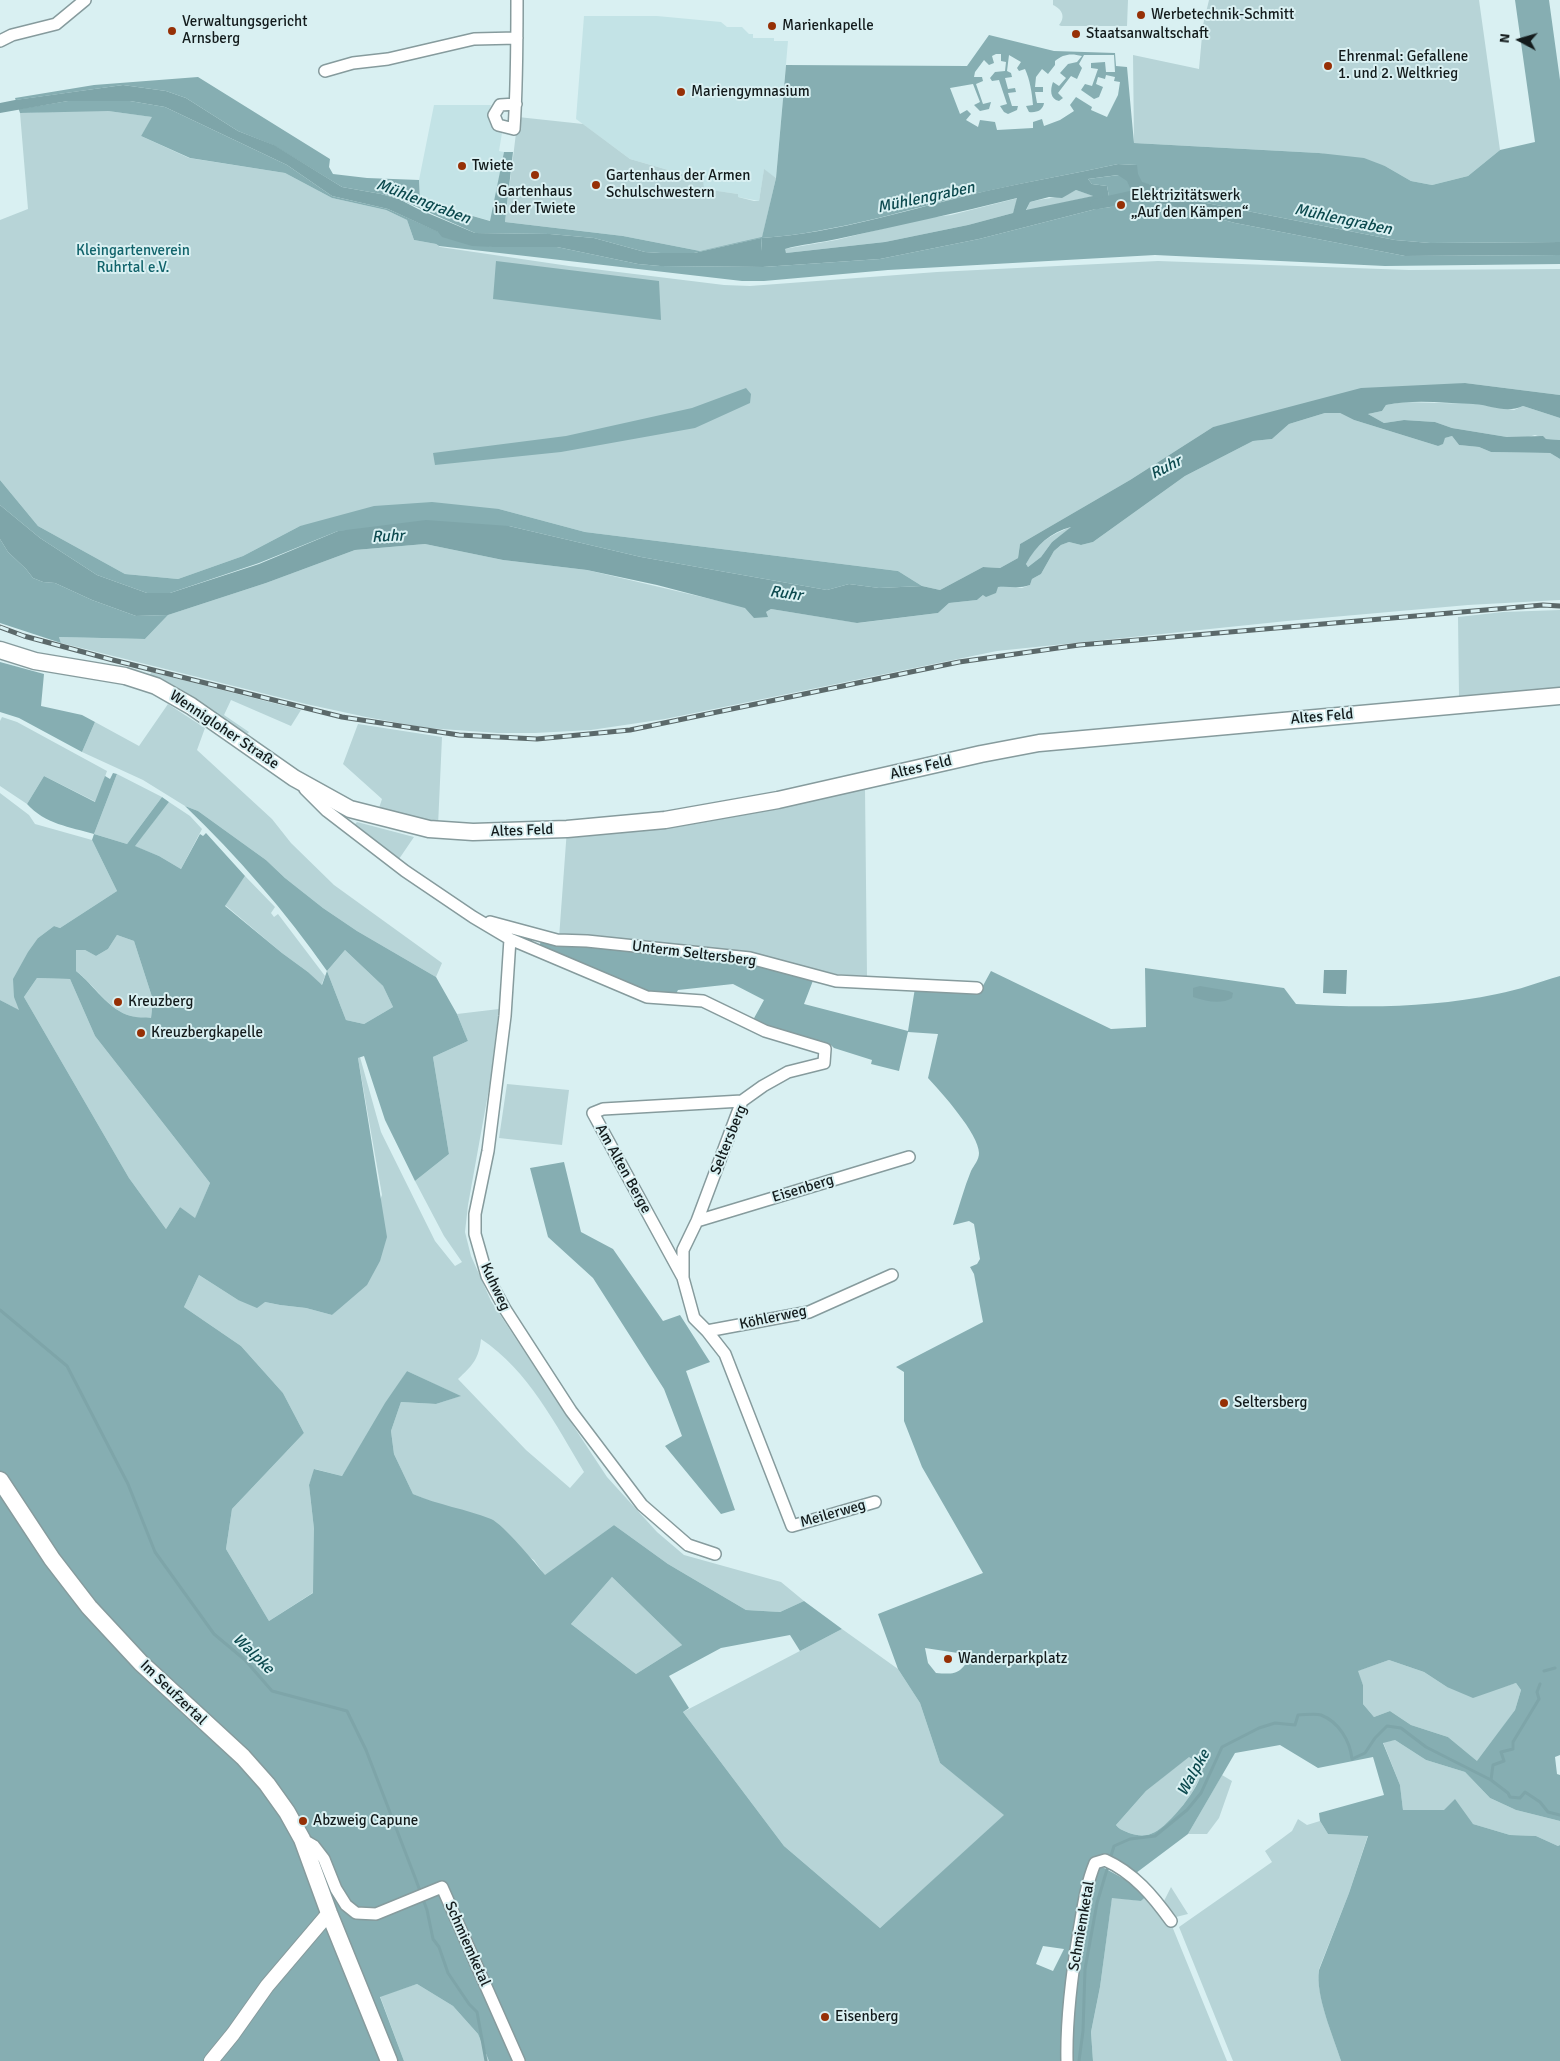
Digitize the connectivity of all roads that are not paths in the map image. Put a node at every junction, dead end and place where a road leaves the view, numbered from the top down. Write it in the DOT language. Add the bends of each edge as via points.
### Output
graph roads {
  1 [pos="85,0"];
  2 [pos="517,0"];
  3 [pos="518,38"];
  4 [pos="0,42"];
  5 [pos="325,71"];
  6 [pos="516,104"];
  7 [pos="0,650"];
  8 [pos="1560,696"];
  9 [pos="294,778"];
  10 [pos="346,816"];
  11 [pos="472,917"];
  12 [pos="510,939"];
  13 [pos="976,988"];
  14 [pos="742,1101"];
  15 [pos="909,1157"];
  16 [pos="697,1221"];
  17 [pos="892,1275"];
  18 [pos="683,1278"];
  19 [pos="708,1331"];
  20 [pos="0,1480"];
  21 [pos="875,1502"];
  22 [pos="792,1526"];
  23 [pos="715,1554"];
  24 [pos="302,1839"];
  25 [pos="329,1913"];
  26 [pos="1171,1921"];
  27 [pos="211,2061"];
  28 [pos="389,2061"];
  29 [pos="519,2061"];
  30 [pos="1067,2061"];
  1 -- 4 [label="street" via="56,24 12,35"];
  2 -- 3 [label="street"];
  3 -- 5 [label="street" via="474,39"];
  3 -- 6 [label="street"];
  7 -- 9 [label="main road, Wennigloher Straße" via="35,661 125,676 156,686 191,706"];
  8 -- 10 [label="main road, Altes Feld" via="1039,743 778,800 665,820 566,829 473,832 429,829"];
  9 -- 10 [label="main road, Altes Feld"];
  10 -- 11 [label="street" via="405,871"];
  11 -- 12 [label="street"];
  11 -- 13 [label="street, Unterm Seltersberg" via="545,938 750,958 836,981"];
  12 -- 14 [label="street, Seltersberg" via="647,997 704,1001 765,1031 825,1049 824,1063 788,1072"];
  12 -- 23 [label="street, Kuhweg" via="506,1016 488,1151 475,1214 475,1234 487,1276 505,1310 571,1411 642,1505 688,1545"];
  14 -- 16 [label="street, Seltersberg"];
  14 -- 18 [label="street, Am Alten Berge" via="603,1109 593,1113"];
  15 -- 16 [label="street, Eisenberg"];
  16 -- 18 [label="street, Seltersberg" via="683,1250"];
  17 -- 19 [label="street, Köhlerweg" via="809,1312"];
  18 -- 19 [label="street, Seltersberg" via="694,1318"];
  19 -- 22 [label="street, Seltersberg" via="726,1354"];
  20 -- 24 [label="main road, Im Seufzertal" via="52,1559 89,1607 141,1663 255,1770 287,1812"];
  21 -- 22 [label="street, Meilerweg"];
  24 -- 25 [label="main road, Im Seufzertal"];
  24 -- 29 [label="street, Schmiemketal" via="314,1846 324,1859 341,1897 356,1913 376,1914 442,1887"];
  25 -- 27 [label="street" via="267,1986"];
  25 -- 28 [label="main road, Im Seufzertal"];
  26 -- 30 [label="street, Schmiemketal" via="1150,1893 1118,1866 1105,1860 1095,1863 1084,1900 1075,1953 1066,2034"];
}
